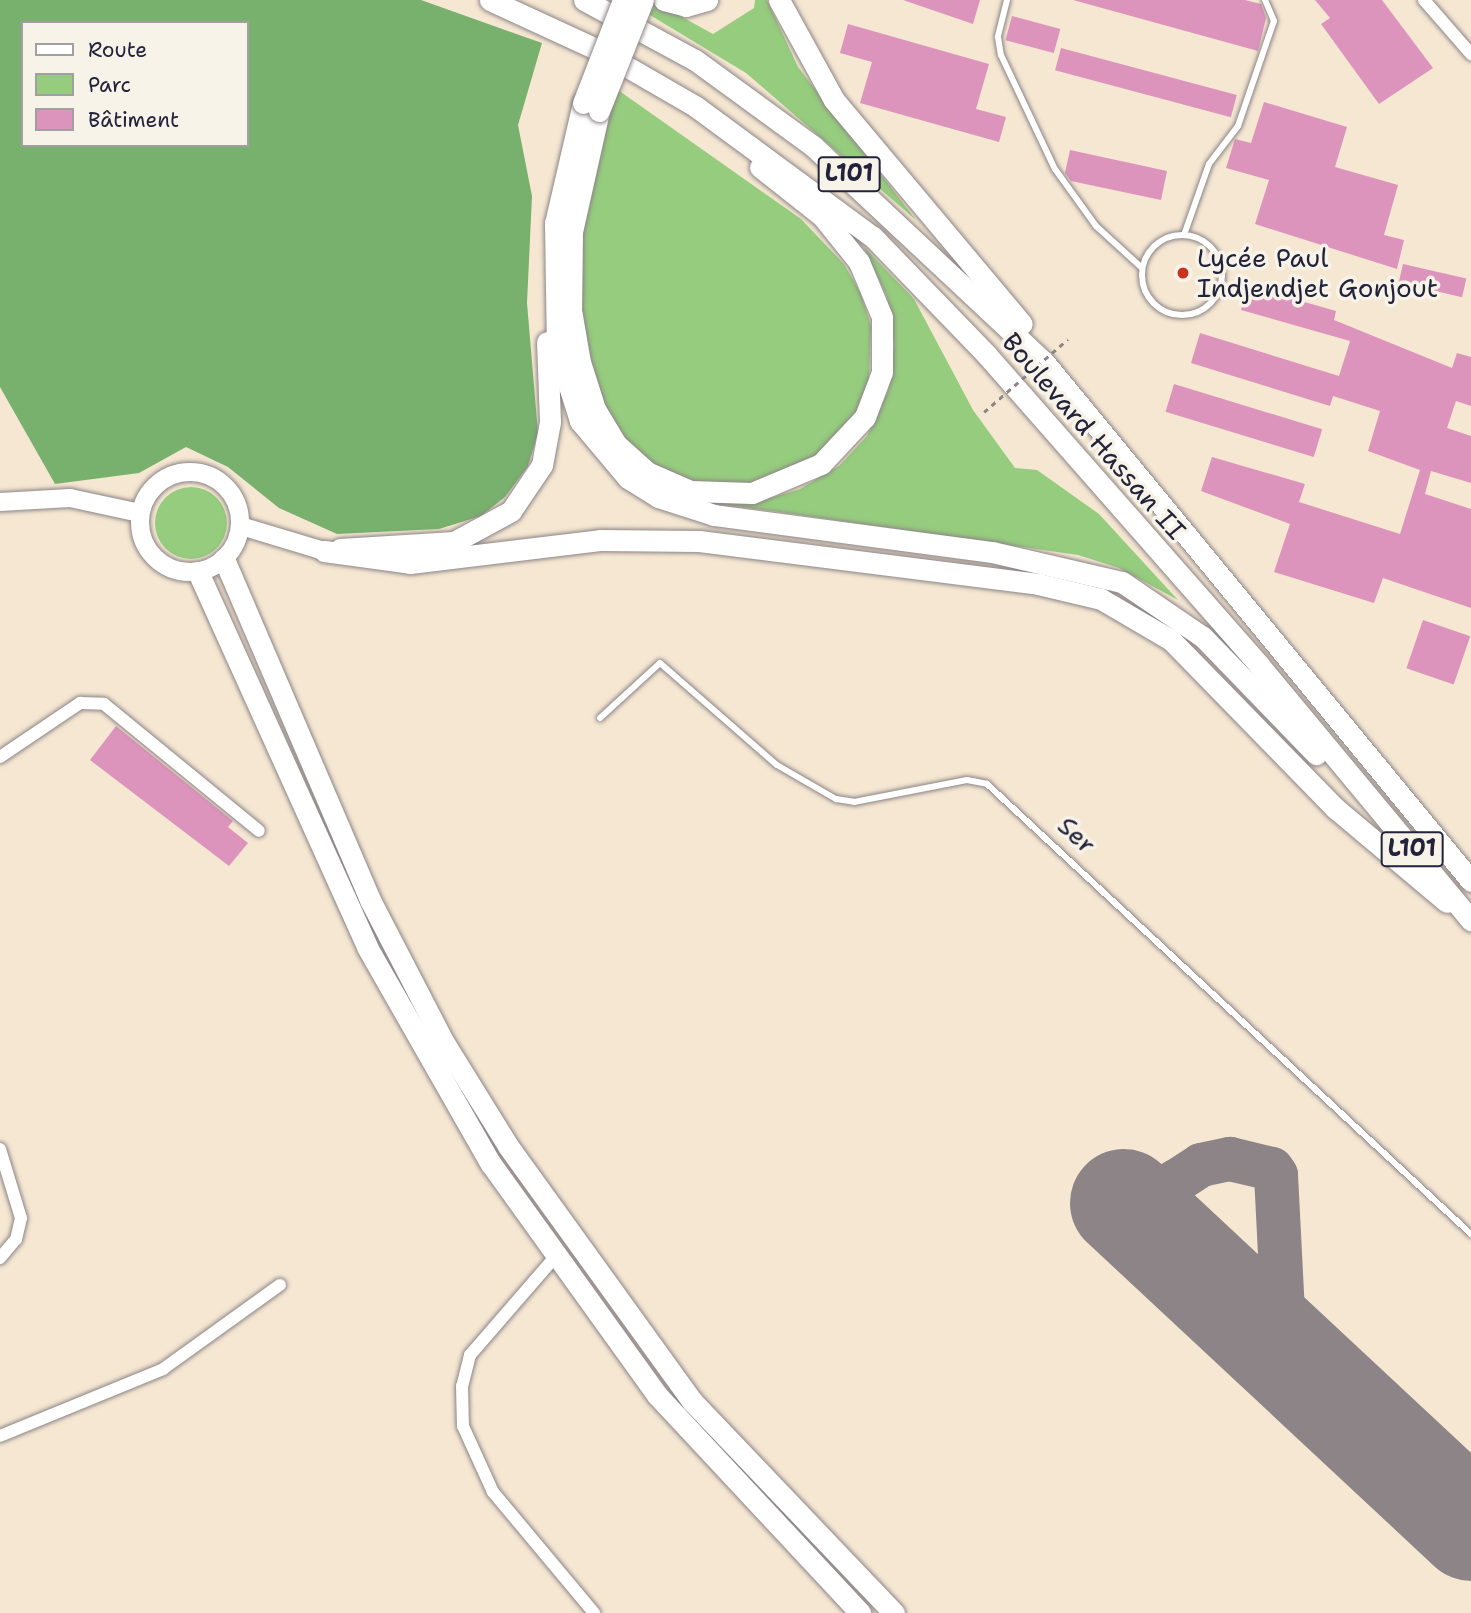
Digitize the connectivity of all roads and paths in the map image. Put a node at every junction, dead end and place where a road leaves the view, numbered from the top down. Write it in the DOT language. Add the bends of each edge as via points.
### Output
graph roads {
  1 [pos="490,0"];
  2 [pos="584,0"];
  3 [pos="643,0"];
  4 [pos="664,0"];
  5 [pos="707,0"];
  6 [pos="779,0"];
  7 [pos="1007,0"];
  8 [pos="1265,0"];
  9 [pos="1424,0"];
  10 [pos="624,10"];
  11 [pos="1471,54"];
  12 [pos="591,107"];
  13 [pos="706,114"];
  14 [pos="1184,235"];
  15 [pos="1142,268"];
  16 [pos="552,301"];
  17 [pos="1068,339"];
  18 [pos="1044,362"];
  19 [pos="984,412"];
  20 [pos="0,502"];
  21 [pos="140,513"];
  22 [pos="241,526"];
  23 [pos="324,551"];
  24 [pos="225,559"];
  25 [pos="198,572"];
  26 [pos="600,718"];
  27 [pos="0,757"];
  28 [pos="1351,778"];
  29 [pos="259,831"];
  30 [pos="1471,881"];
  31 [pos="1468,917"];
  32 [pos="0,1149"];
  33 [pos="1471,1234"];
  34 [pos="555,1257"];
  35 [pos="0,1258"];
  36 [pos="280,1285"];
  37 [pos="0,1436"];
  38 [pos="594,1613"];
  39 [pos="860,1613"];
  40 [pos="894,1613"];
  1 -- 13 [label="main road, Boulevard Hassan II" via="612,58"];
  2 -- 10 [label="main road, Boulevard Hassan II"];
  3 -- 12 [label="main road, bridge"];
  4 -- 5 [label="main road" via="686,6"];
  6 -- 18 [label="main road" via="834,100 1021,324"];
  7 -- 15 [label="lane" via="998,37 1002,55 1055,169 1096,226"];
  8 -- 14 [label="lane" via="1274,21 1238,126 1209,164"];
  9 -- 11 [label="street"];
  10 -- 12 [label="main road, bridge"];
  10 -- 18 [label="main road, Boulevard Hassan II / L101" via="724,79 858,182"];
  12 -- 13 [label="main road" via="570,274 576,343 595,409 616,444 659,479 704,493 752,493 810,471 851,436 878,388 883,330 874,289 842,237"];
  12 -- 16 [label="main road" via="558,200"];
  13 -- 28 [label="main road, Boulevard Hassan II" via="840,209 938,301"];
  14 -- 15 [label="lane" via="1162,241"];
  14 -- 15 [label="lane" via="1206,242 1220,260 1222,283 1212,303 1192,315 1159,309 1145,291"];
  16 -- 23 [label="main road" via="547,441 542,465 511,511 454,542"];
  16 -- 28 [label="main road" via="556,348 580,421 644,489 714,515 992,552 1122,582 1186,622 1322,760"];
  17 -- 19 [label="path, bridge"];
  18 -- 30 [label="main road, Boulevard Hassan II / L101" via="1281,656"];
  20 -- 21 [label="main road" via="70,498"];
  21 -- 22 [label="main road" via="167,477 197,472 234,496"];
  21 -- 25 [label="main road" via="139,529 153,557 182,572"];
  22 -- 23 [label="main road"];
  22 -- 24 [label="main road"];
  23 -- 31 [label="main road" via="410,563 600,540 699,541 1038,584 1101,599 1171,640 1375,846"];
  24 -- 25 [label="main road"];
  24 -- 40 [label="main road" via="381,921 508,1146 692,1401"];
  25 -- 34 [label="main road" via="378,969 458,1111"];
  26 -- 33 [label="lane, Ser" via="660,663 777,765 836,799 854,802 967,780 987,783"];
  27 -- 29 [label="street" via="80,703 104,704"];
  28 -- 31 [label="main road, Boulevard Hassan II / L101"];
  32 -- 35 [label="street" via="21,1217 16,1239"];
  34 -- 38 [label="street" via="471,1355 462,1386 463,1426 493,1492"];
  34 -- 39 [label="main road" via="657,1395"];
  36 -- 37 [label="street" via="163,1368"];
}
